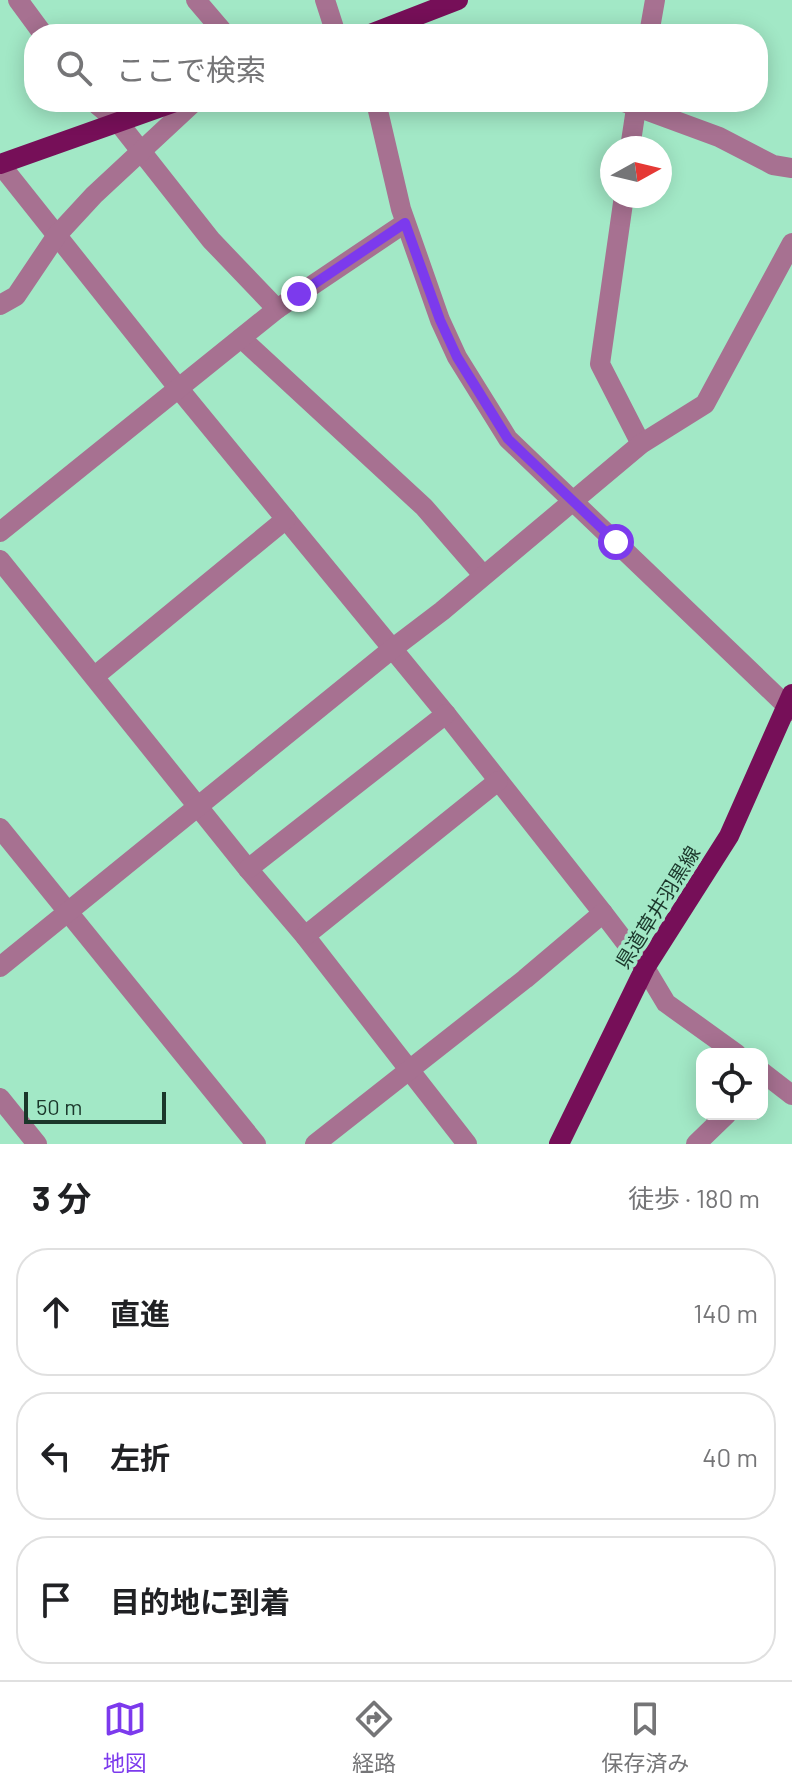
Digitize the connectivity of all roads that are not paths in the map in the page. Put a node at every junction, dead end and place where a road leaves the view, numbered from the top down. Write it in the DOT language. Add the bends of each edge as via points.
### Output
graph roads {
  1 [pos="18,0"];
  2 [pos="196,0"];
  3 [pos="325,0"];
  4 [pos="458,0"];
  5 [pos="655,0"];
  6 [pos="435,4"];
  7 [pos="36,24"];
  8 [pos="216,24"];
  9 [pos="333,24"];
  10 [pos="392,24"];
  11 [pos="651,24"];
  12 [pos="106,112"];
  13 [pos="146,112"];
  14 [pos="183,112"];
  15 [pos="378,112"];
  16 [pos="632,112"];
  17 [pos="655,112"];
  18 [pos="118,122"];
  19 [pos="631,136"];
  20 [pos="141,151"];
  21 [pos="0,164"];
  22 [pos="792,168"];
  23 [pos="622,208"];
  24 [pos="405,223"];
  25 [pos="57,235"];
  26 [pos="792,243"];
  27 [pos="0,305"];
  28 [pos="277,309"];
  29 [pos="241,338"];
  30 [pos="179,389"];
  31 [pos="641,444"];
  32 [pos="574,501"];
  33 [pos="286,519"];
  34 [pos="0,532"];
  35 [pos="0,560"];
  36 [pos="483,575"];
  37 [pos="392,649"];
  38 [pos="95,676"];
  39 [pos="790,703"];
  40 [pos="446,714"];
  41 [pos="498,781"];
  42 [pos="199,806"];
  43 [pos="0,828"];
  44 [pos="248,869"];
  45 [pos="68,912"];
  46 [pos="603,913"];
  47 [pos="305,936"];
  48 [pos="0,967"];
  49 [pos="645,968"];
  50 [pos="729,1048"];
  51 [pos="407,1070"];
  52 [pos="768,1079"];
  53 [pos="792,1095"];
  54 [pos="0,1098"];
  55 [pos="721,1120"];
  56 [pos="37,1144"];
  57 [pos="256,1144"];
  58 [pos="315,1144"];
  59 [pos="467,1144"];
  60 [pos="559,1144"];
  61 [pos="696,1144"];
  1 -- 7 [label="street"];
  2 -- 8 [label="street"];
  3 -- 9 [label="street"];
  4 -- 6 [label="main road"];
  5 -- 11 [label="street"];
  6 -- 10 [label="main road"];
  12 -- 18 [label="street"];
  13 -- 18 [label="main road"];
  14 -- 20 [label="street"];
  15 -- 24 [label="street"];
  16 -- 19 [label="street"];
  17 -- 22 [label="street" via="773,165"];
  18 -- 20 [label="street"];
  18 -- 21 [label="main road"];
  20 -- 25 [label="street"];
  20 -- 28 [label="street" via="222,252"];
  21 -- 25 [label="street"];
  23 -- 31 [label="street" via="600,364"];
  24 -- 28 [label="street"];
  24 -- 32 [label="street" via="457,357 508,439"];
  25 -- 27 [label="street" via="16,296"];
  25 -- 30 [label="street"];
  26 -- 31 [label="street" via="705,404"];
  28 -- 29 [label="street"];
  29 -- 30 [label="street"];
  29 -- 36 [label="street" via="424,507"];
  30 -- 33 [label="street"];
  30 -- 34 [label="street"];
  31 -- 32 [label="street"];
  32 -- 36 [label="street"];
  32 -- 39 [label="street"];
  33 -- 37 [label="street"];
  33 -- 38 [label="street"];
  35 -- 38 [label="street"];
  36 -- 37 [label="street"];
  37 -- 40 [label="street"];
  37 -- 42 [label="street"];
  38 -- 42 [label="street"];
  39 -- 49 [label="main road, 県道草井羽黒線" via="729,836"];
  40 -- 41 [label="street"];
  40 -- 44 [label="street"];
  41 -- 46 [label="street"];
  41 -- 47 [label="street"];
  42 -- 44 [label="street"];
  42 -- 45 [label="street"];
  43 -- 45 [label="street"];
  44 -- 47 [label="street"];
  45 -- 48 [label="street"];
  45 -- 57 [label="street"];
  46 -- 49 [label="street"];
  46 -- 51 [label="street"];
  47 -- 51 [label="street"];
  49 -- 50 [label="street" via="666,1003"];
  49 -- 60 [label="main road, 県道草井羽黒線"];
  51 -- 58 [label="street"];
  51 -- 59 [label="street"];
  52 -- 53 [label="street"];
  54 -- 56 [label="street"];
  55 -- 61 [label="street"];
}
